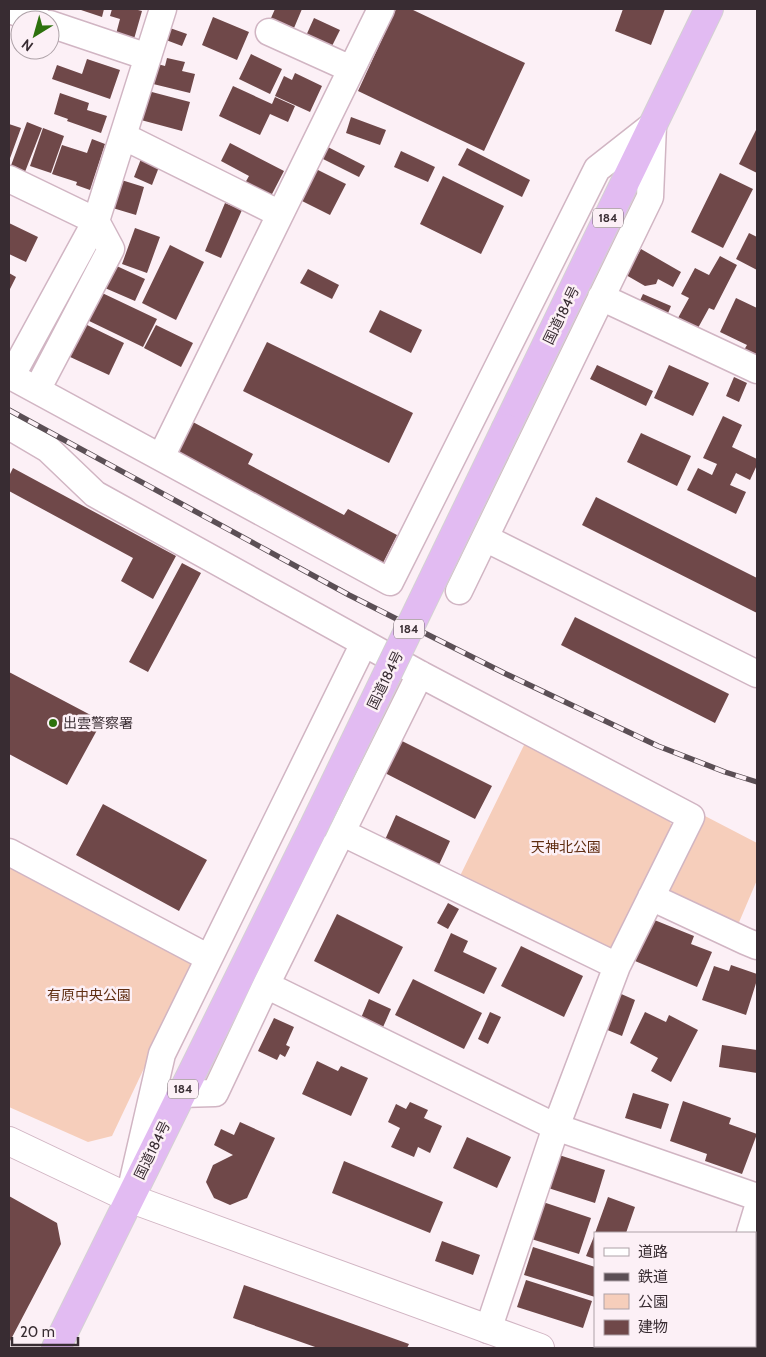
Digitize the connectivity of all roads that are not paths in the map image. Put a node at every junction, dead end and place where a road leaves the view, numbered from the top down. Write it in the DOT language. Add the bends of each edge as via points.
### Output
graph roads {
  1 [pos="163,9"];
  2 [pos="381,9"];
  3 [pos="709,9"];
  4 [pos="60,27"];
  5 [pos="269,32"];
  6 [pos="148,57"];
  7 [pos="351,69"];
  8 [pos="653,125"];
  9 [pos="123,136"];
  10 [pos="9,179"];
  11 [pos="280,214"];
  12 [pos="96,221"];
  13 [pos="601,297"];
  14 [pos="13,369"];
  15 [pos="757,370"];
  16 [pos="37,390"];
  17 [pos="9,426"];
  18 [pos="161,457"];
  19 [pos="485,538"];
  20 [pos="459,591"];
  21 [pos="364,642"];
  22 [pos="420,674"];
  23 [pos="757,674"];
  24 [pos="341,832"];
  25 [pos="9,852"];
  26 [pos="651,897"];
  27 [pos="757,946"];
  28 [pos="209,958"];
  29 [pos="617,966"];
  30 [pos="266,985"];
  31 [pos="180,1094"];
  32 [pos="556,1127"];
  33 [pos="9,1141"];
  34 [pos="757,1197"];
  35 [pos="129,1198"];
  36 [pos="757,1210"];
  37 [pos="750,1232"];
  38 [pos="488,1330"];
  39 [pos="56,1348"];
  40 [pos="540,1348"];
  1 -- 6 [label="street"];
  2 -- 7 [label="street"];
  3 -- 8 [label="highway, 国道184号 / 184"];
  4 -- 6 [label="street"];
  5 -- 7 [label="street"];
  6 -- 9 [label="street"];
  7 -- 11 [label="street"];
  8 -- 13 [label="street" via="650,197"];
  8 -- 18 [label="street" via="597,170 390,582"];
  8 -- 31 [label="highway, 国道184号 / 184, bridge" via="312,830"];
  9 -- 11 [label="street"];
  9 -- 12 [label="street"];
  10 -- 12 [label="street"];
  11 -- 18 [label="street"];
  12 -- 14 [label="street"];
  12 -- 16 [label="street" via="111,248"];
  13 -- 15 [label="street"];
  13 -- 19 [label="street"];
  14 -- 16 [label="street"];
  16 -- 18 [label="street"];
  17 -- 21 [label="street" via="48,449 95,494"];
  19 -- 20 [label="street"];
  19 -- 23 [label="street"];
  21 -- 22 [label="street"];
  21 -- 28 [label="street"];
  22 -- 24 [label="street"];
  22 -- 26 [label="street" via="690,817"];
  24 -- 29 [label="street"];
  24 -- 30 [label="street"];
  25 -- 28 [label="street"];
  26 -- 27 [label="street"];
  26 -- 29 [label="street"];
  28 -- 35 [label="street" via="162,1054"];
  29 -- 32 [label="street"];
  30 -- 31 [label="street" via="215,1093"];
  30 -- 32 [label="street"];
  31 -- 35 [label="highway, 国道184号 / 184"];
  32 -- 34 [label="street"];
  32 -- 38 [label="street"];
  33 -- 35 [label="street"];
  35 -- 38 [label="street"];
  35 -- 39 [label="highway, 国道184号 / 184"];
  36 -- 37 [label="street"];
  38 -- 40 [label="street"];
}
